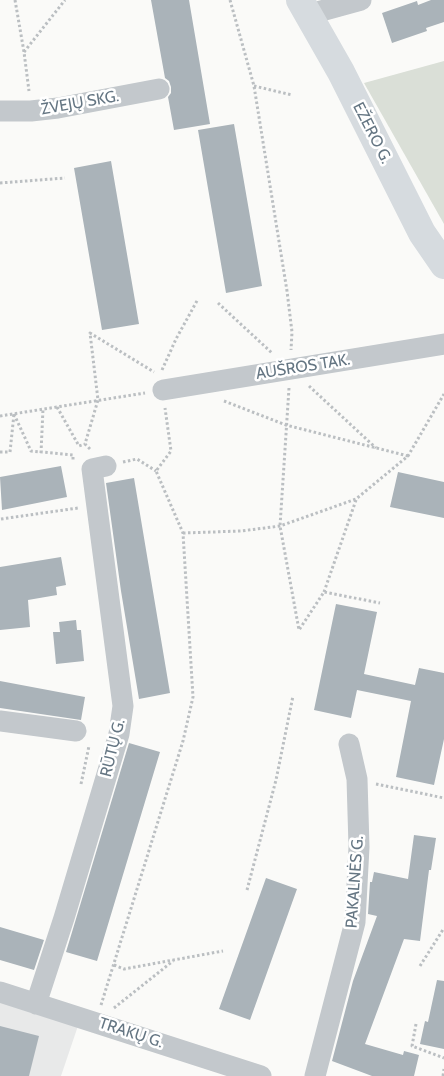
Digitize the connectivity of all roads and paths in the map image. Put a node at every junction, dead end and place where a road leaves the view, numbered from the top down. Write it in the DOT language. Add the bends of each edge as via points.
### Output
graph roads {
  1 [pos="15,0"];
  2 [pos="65,0"];
  3 [pos="230,0"];
  4 [pos="361,0"];
  5 [pos="305,7"];
  6 [pos="24,52"];
  7 [pos="254,86"];
  8 [pos="160,89"];
  9 [pos="292,95"];
  10 [pos="0,111"];
  11 [pos="31,112"];
  12 [pos="65,178"];
  13 [pos="0,183"];
  14 [pos="444,265"];
  15 [pos="198,299"];
  16 [pos="218,303"];
  17 [pos="444,344"];
  18 [pos="290,369"];
  19 [pos="154,391"];
  20 [pos="444,394"];
  21 [pos="98,400"];
  22 [pos="222,400"];
  23 [pos="57,407"];
  24 [pos="43,409"];
  25 [pos="14,414"];
  26 [pos="0,416"];
  27 [pos="286,425"];
  28 [pos="86,444"];
  29 [pos="376,448"];
  30 [pos="0,452"];
  31 [pos="41,452"];
  32 [pos="408,456"];
  33 [pos="74,464"];
  34 [pos="106,466"];
  35 [pos="156,472"];
  36 [pos="76,499"];
  37 [pos="356,499"];
  38 [pos="0,519"];
  39 [pos="280,526"];
  40 [pos="183,533"];
  41 [pos="324,592"];
  42 [pos="380,603"];
  43 [pos="293,696"];
  44 [pos="0,721"];
  45 [pos="76,731"];
  46 [pos="349,744"];
  47 [pos="357,780"];
  48 [pos="444,798"];
  49 [pos="247,890"];
  50 [pos="444,928"];
  51 [pos="223,951"];
  52 [pos="174,960"];
  53 [pos="114,965"];
  54 [pos="420,966"];
  55 [pos="0,992"];
  56 [pos="36,1004"];
  57 [pos="96,1022"];
  58 [pos="416,1024"];
  59 [pos="444,1058"];
  60 [pos="444,1069"];
  61 [pos="261,1076"];
  62 [pos="314,1076"];
  63 [pos="443,1076"];
  1 -- 6 [label="path"];
  2 -- 6 [label="path"];
  3 -- 7 [label="path"];
  4 -- 5 [label="street"];
  5 -- 14 [label="main road, EŽERO G." via="422,233"];
  6 -- 11 [label="path"];
  7 -- 9 [label="path"];
  7 -- 18 [label="path" via="292,332"];
  8 -- 11 [label="street, ŽVEJŲ SKG."];
  10 -- 11 [label="street, ŽVEJŲ SKG."];
  12 -- 13 [label="path"];
  15 -- 21 [label="path" via="159,376 90,333"];
  16 -- 18 [label="path"];
  17 -- 18 [label="street, AUŠROS TAK."];
  18 -- 19 [label="street, AUŠROS TAK."];
  18 -- 27 [label="path"];
  18 -- 29 [label="path"];
  19 -- 21 [label="path"];
  19 -- 35 [label="path" via="171,451"];
  20 -- 32 [label="path"];
  21 -- 23 [label="path"];
  21 -- 28 [label="path"];
  22 -- 27 [label="path"];
  23 -- 24 [label="path"];
  23 -- 28 [label="path" via="79,446"];
  24 -- 25 [label="path"];
  24 -- 31 [label="path"];
  25 -- 26 [label="path"];
  25 -- 30 [label="path" via="10,452"];
  25 -- 31 [label="path" via="31,451"];
  27 -- 29 [label="path"];
  27 -- 39 [label="path"];
  28 -- 34 [label="path"];
  29 -- 32 [label="path"];
  31 -- 33 [label="path" via="73,455"];
  32 -- 37 [label="path"];
  34 -- 35 [label="path" via="137,459"];
  34 -- 56 [label="street, RŪTŲ G." via="92,469 122,706 119,734"];
  35 -- 40 [label="path"];
  36 -- 38 [label="path" via="77,508"];
  37 -- 39 [label="path"];
  37 -- 41 [label="path"];
  39 -- 40 [label="path"];
  39 -- 41 [label="path" via="299,630"];
  40 -- 53 [label="path" via="193,697 183,741"];
  41 -- 42 [label="path"];
  43 -- 49 [label="path" via="276,780"];
  44 -- 45 [label="street"];
  46 -- 47 [label="street, PAKALNĖS G."];
  47 -- 48 [label="path"];
  47 -- 62 [label="street, PAKALNĖS G." via="359,847 355,922"];
  50 -- 54 [label="path"];
  51 -- 52 [label="path"];
  52 -- 53 [label="path" via="124,970"];
  52 -- 57 [label="path"];
  53 -- 57 [label="path"];
  55 -- 56 [label="street, TRAKŲ G."];
  56 -- 57 [label="street, TRAKŲ G."];
  57 -- 61 [label="street, TRAKŲ G."];
  58 -- 59 [label="path" via="412,1046"];
  60 -- 63 [label="path"];
}
